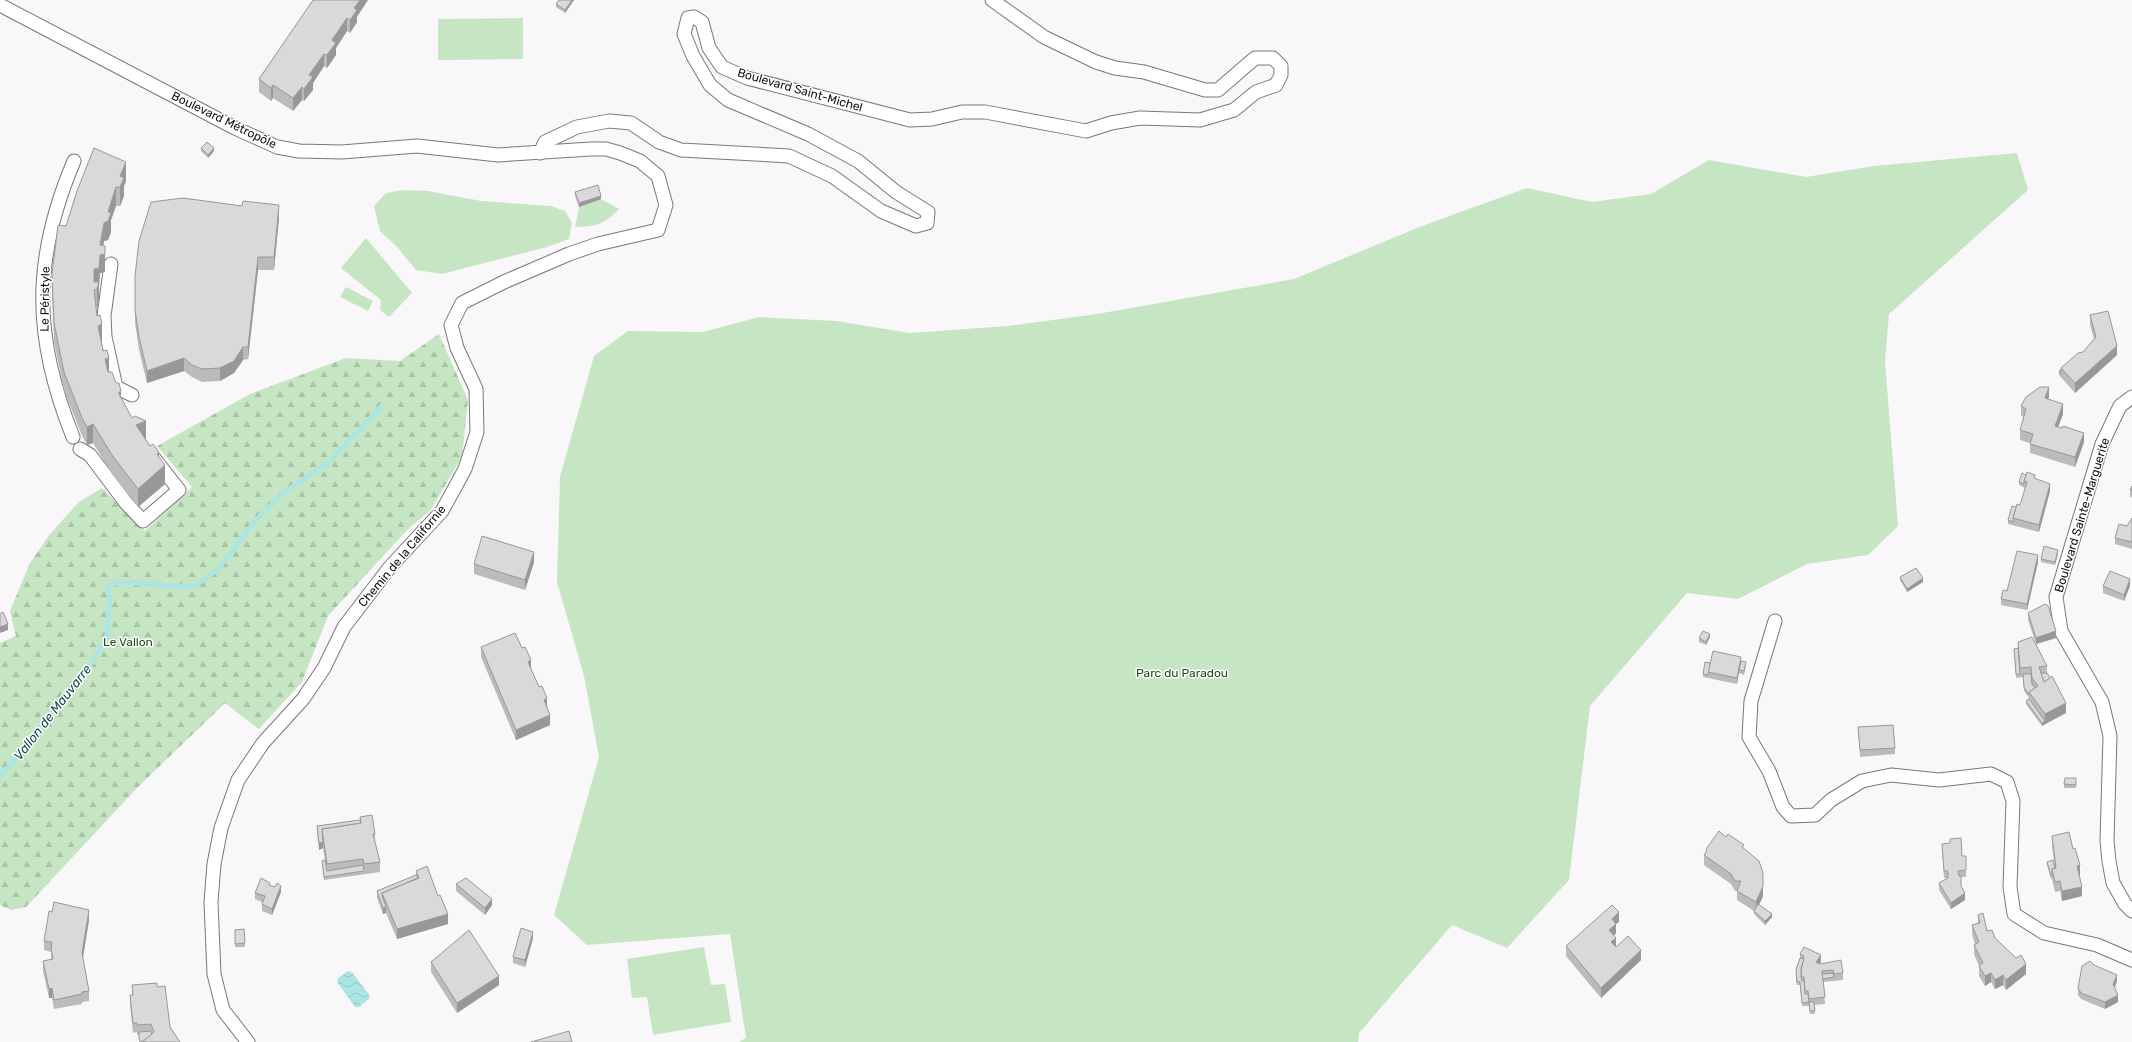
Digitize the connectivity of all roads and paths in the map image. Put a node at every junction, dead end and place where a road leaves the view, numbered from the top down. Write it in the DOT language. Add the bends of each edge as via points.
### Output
graph roads {
  1 [pos="992,0"];
  2 [pos="0,4"];
  3 [pos="540,152"];
  4 [pos="74,161"];
  5 [pos="111,264"];
  6 [pos="132,395"];
  7 [pos="2132,397"];
  8 [pos="73,437"];
  9 [pos="148,449"];
  10 [pos="80,450"];
  11 [pos="1775,621"];
  12 [pos="2132,911"];
  13 [pos="2132,960"];
  14 [pos="248,1042"];
  1 -- 3 [label="street, Boulevard Saint-Michel" via="1044,37 1096,62 1115,68 1144,72 1205,90 1218,90 1255,58 1272,58 1281,66 1281,75 1276,85 1256,92 1234,110 1200,120 1140,118 1110,123 1086,131 985,112 962,112 932,119 910,120 747,78 722,66 709,48 702,22 694,17 688,18 684,34 710,85 728,100 808,134 858,161 896,192 928,212 927,223 916,226 882,211 832,176 789,156 681,150 659,142 631,123 609,121 577,127 545,142"];
  2 -- 3 [label="street, Boulevard Métropôle" via="235,128 277,147 312,152 352,152 417,146 498,155"];
  3 -- 14 [label="street, Chemin de la Californie" via="606,149 640,161 658,176 666,205 658,230 598,244 569,254 462,303 456,314 451,325 457,348 476,389 477,432 465,469 442,511 390,568 344,627 324,668 303,699 262,743 238,780 221,828 214,864 211,902 214,974 223,1010"];
  4 -- 8 [label="street, Le Péristyle" via="60,195 46,253 42,319 45,343 60,404"];
  5 -- 6 [label="street" via="104,316 105,337 116,387"];
  7 -- 12 [label="street, Boulevard Sainte-Marguerite" via="2120,406 2102,444 2056,597 2061,630 2102,702 2110,736 2107,841 2109,861 2113,883"];
  9 -- 10 [label="street" via="179,490 143,521 90,455"];
  11 -- 13 [label="street" via="1751,701 1749,737 1769,771 1783,807 1791,816 1815,815 1831,800 1862,782 1891,775 1939,780 1991,774 2007,782 2013,801 2010,888 2014,914 2044,933 2097,945"];
}
